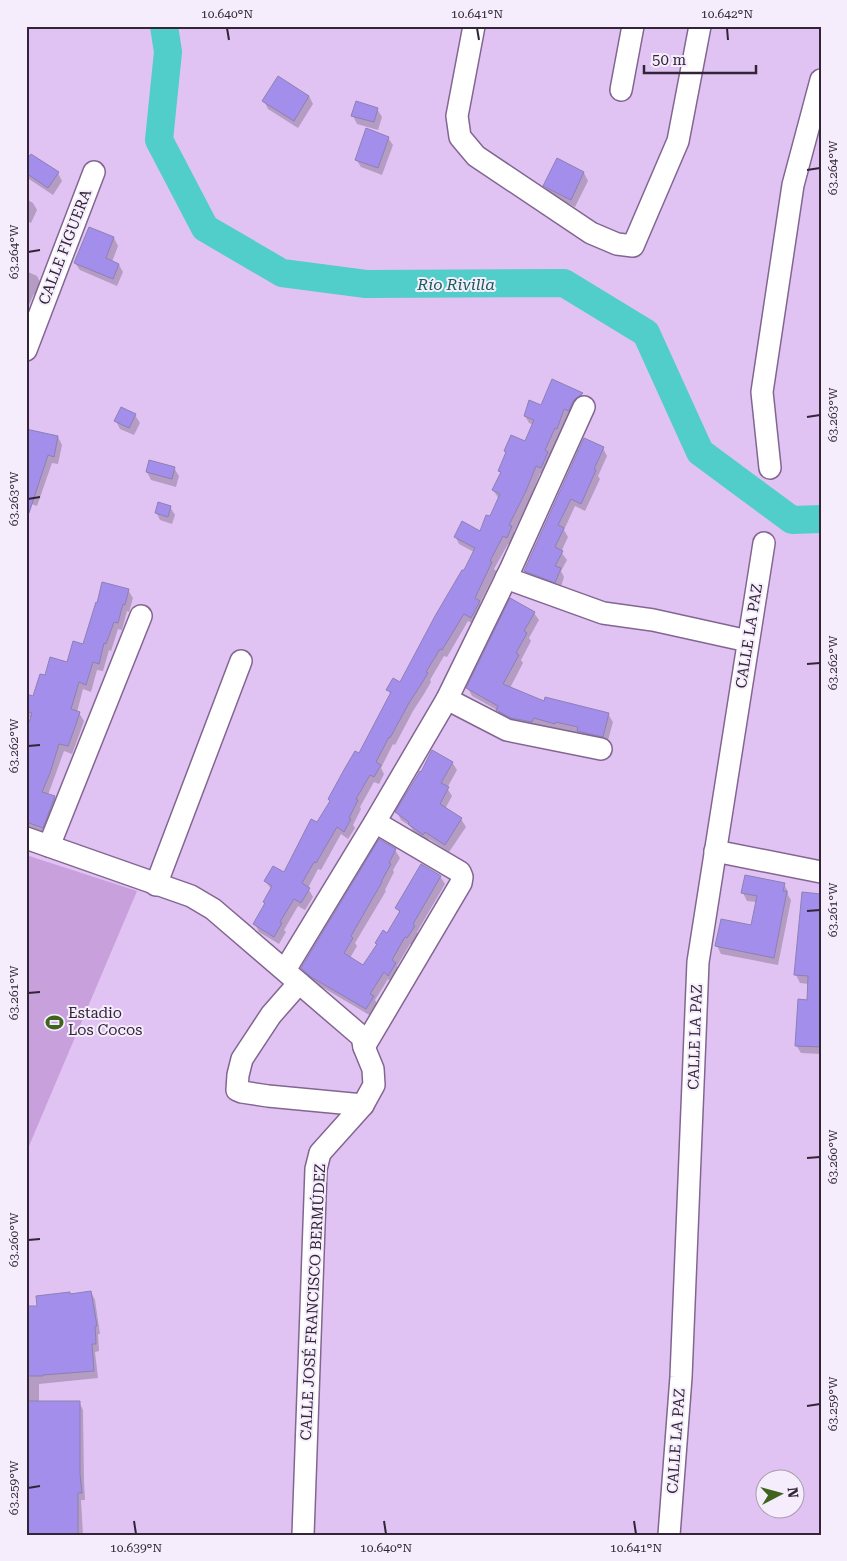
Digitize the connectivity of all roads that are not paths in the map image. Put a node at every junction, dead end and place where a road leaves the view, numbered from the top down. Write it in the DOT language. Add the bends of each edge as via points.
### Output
graph roads {
  1 [pos="474,26"];
  2 [pos="633,26"];
  3 [pos="700,26"];
  4 [pos="821,80"];
  5 [pos="620,90"];
  6 [pos="94,172"];
  7 [pos="26,350"];
  8 [pos="584,407"];
  9 [pos="770,468"];
  10 [pos="764,543"];
  11 [pos="506,578"];
  12 [pos="141,616"];
  13 [pos="748,641"];
  14 [pos="241,661"];
  15 [pos="447,699"];
  16 [pos="601,749"];
  17 [pos="375,822"];
  18 [pos="26,838"];
  19 [pos="49,846"];
  20 [pos="715,851"];
  21 [pos="821,872"];
  22 [pos="156,885"];
  23 [pos="292,976"];
  24 [pos="364,1047"];
  25 [pos="363,1104"];
  26 [pos="303,1535"];
  27 [pos="670,1535"];
  1 -- 3 [label="street" via="457,116 460,137 476,156 592,232 618,244 634,246 678,141"];
  2 -- 5 [label="street"];
  4 -- 9 [label="street" via="793,185 762,392"];
  6 -- 7 [label="street, CALLE FIGUERA"];
  8 -- 11 [label="street"];
  10 -- 13 [label="street, CALLE LA PAZ"];
  11 -- 13 [label="street" via="603,613 653,620"];
  11 -- 15 [label="street"];
  12 -- 19 [label="street"];
  13 -- 20 [label="street, CALLE LA PAZ"];
  14 -- 22 [label="street"];
  15 -- 16 [label="street" via="507,730"];
  15 -- 17 [label="street"];
  17 -- 23 [label="street"];
  17 -- 24 [label="street" via="460,872 462,877"];
  18 -- 19 [label="street, CALLE JOSÉ FRANCISCO BERMÚDEZ"];
  19 -- 22 [label="street, CALLE JOSÉ FRANCISCO BERMÚDEZ"];
  20 -- 21 [label="street"];
  20 -- 27 [label="street, CALLE LA PAZ" via="698,962 681,1377"];
  22 -- 23 [label="street, CALLE JOSÉ FRANCISCO BERMÚDEZ" via="191,896 213,909"];
  23 -- 24 [label="street, CALLE JOSÉ FRANCISCO BERMÚDEZ" via="362,1037"];
  23 -- 25 [label="street" via="242,1059 237,1090 268,1096"];
  24 -- 25 [label="street, CALLE JOSÉ FRANCISCO BERMÚDEZ" via="373,1069 374,1085"];
  25 -- 26 [label="street, CALLE JOSÉ FRANCISCO BERMÚDEZ" via="320,1153 316,1169"];
}
